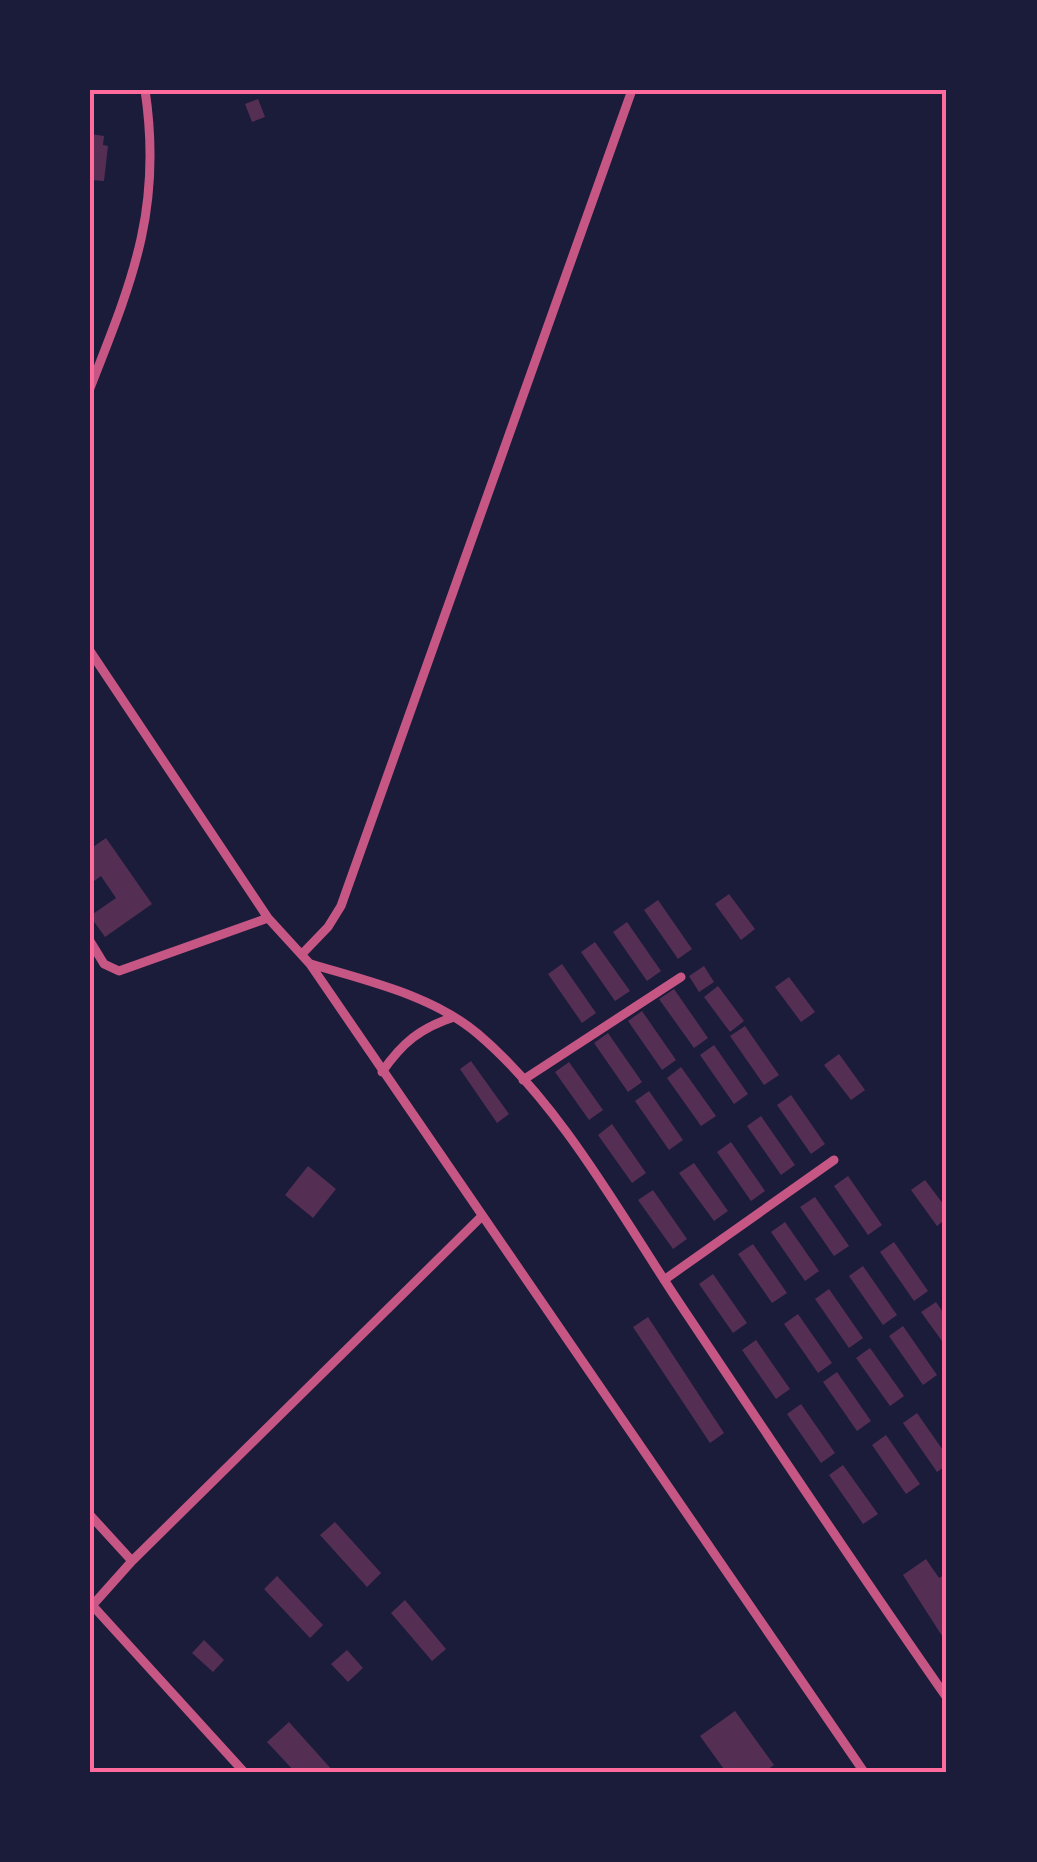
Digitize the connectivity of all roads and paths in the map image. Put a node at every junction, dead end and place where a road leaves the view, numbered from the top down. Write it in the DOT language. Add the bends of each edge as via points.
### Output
graph roads {
  1 [pos="145,90"];
  2 [pos="632,90"];
  3 [pos="90,388"];
  4 [pos="90,651"];
  5 [pos="268,918"];
  6 [pos="90,941"];
  7 [pos="302,954"];
  8 [pos="310,964"];
  9 [pos="681,976"];
  10 [pos="454,1017"];
  11 [pos="382,1072"];
  12 [pos="523,1080"];
  13 [pos="834,1160"];
  14 [pos="482,1216"];
  15 [pos="664,1280"];
  16 [pos="90,1515"];
  17 [pos="132,1561"];
  18 [pos="91,1606"];
  19 [pos="947,1698"];
  20 [pos="244,1772"];
  21 [pos="864,1772"];
  1 -- 3 [label="street" via="153,140 139,260"];
  2 -- 7 [label="street" via="341,906"];
  4 -- 5 [label="street"];
  5 -- 6 [label="street" via="120,970 104,964"];
  5 -- 7 [label="street"];
  7 -- 8 [label="street"];
  8 -- 10 [label="street"];
  8 -- 11 [label="street"];
  9 -- 12 [label="street"];
  10 -- 11 [label="street" via="408,1040"];
  10 -- 12 [label="street"];
  11 -- 14 [label="street"];
  12 -- 15 [label="street"];
  13 -- 15 [label="street"];
  14 -- 17 [label="street"];
  14 -- 21 [label="street"];
  15 -- 19 [label="street"];
  16 -- 17 [label="street"];
  17 -- 18 [label="street"];
  18 -- 20 [label="street"];
}
